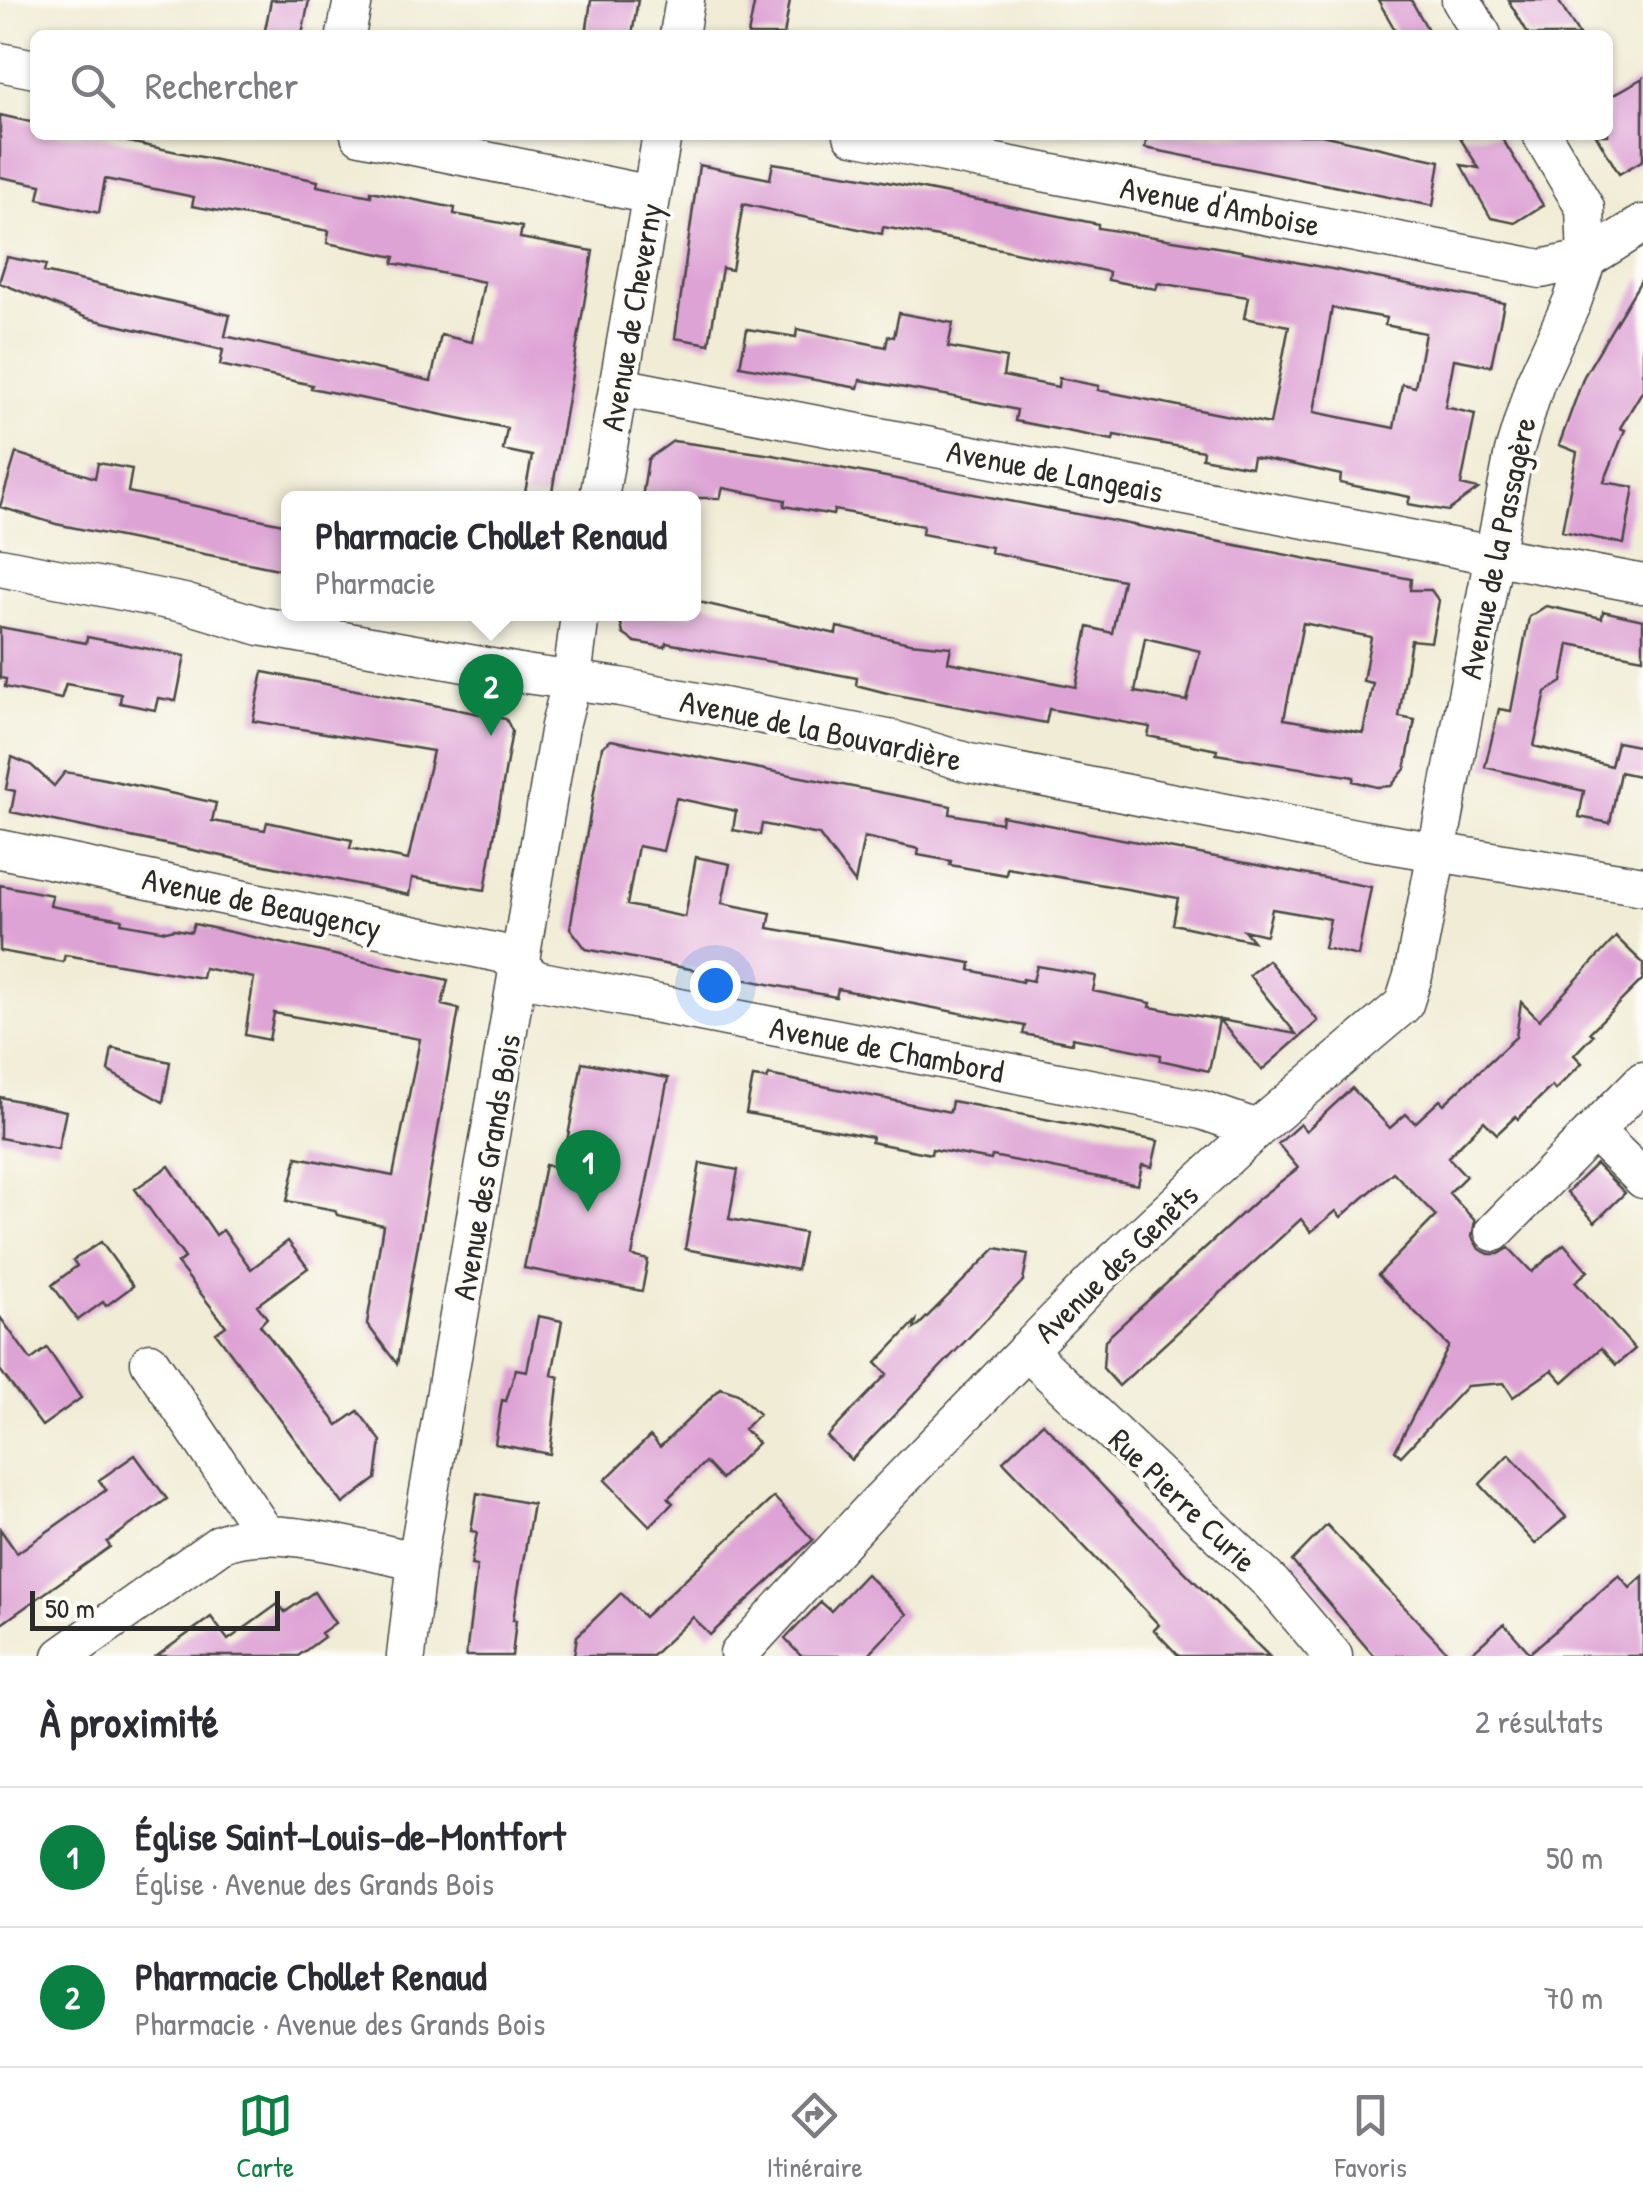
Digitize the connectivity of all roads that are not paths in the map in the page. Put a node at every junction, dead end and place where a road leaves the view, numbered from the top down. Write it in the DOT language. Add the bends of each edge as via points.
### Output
graph roads {
  1 [pos="353,0"];
  2 [pos="684,0"];
  3 [pos="1460,0"];
  4 [pos="347,30"];
  5 [pos="680,30"];
  6 [pos="1479,30"];
  7 [pos="0,62"];
  8 [pos="30,68"];
  9 [pos="385,140"];
  10 [pos="661,140"];
  11 [pos="879,140"];
  12 [pos="1545,140"];
  13 [pos="651,194"];
  14 [pos="1643,224"];
  15 [pos="1587,259"];
  16 [pos="619,387"];
  17 [pos="601,491"];
  18 [pos="1492,555"];
  19 [pos="0,567"];
  20 [pos="1643,584"];
  21 [pos="579,621"];
  22 [pos="572,679"];
  23 [pos="0,849"];
  24 [pos="1437,852"];
  25 [pos="1643,886"];
  26 [pos="520,967"];
  27 [pos="1643,1081"];
  28 [pos="1257,1130"];
  29 [pos="1594,1131"];
  30 [pos="1643,1180"];
  31 [pos="1494,1232"];
  32 [pos="1026,1350"];
  33 [pos="150,1362"];
  34 [pos="265,1533"];
  35 [pos="417,1561"];
  36 [pos="739,1654"];
  37 [pos="62,1656"];
  38 [pos="406,1656"];
  39 [pos="1333,1656"];
  1 -- 4 [label="street"];
  2 -- 5 [label="street"];
  3 -- 6 [label="street"];
  7 -- 8 [label="street"];
  9 -- 13 [label="street"];
  10 -- 13 [label="street, Avenue de Cheverny"];
  11 -- 15 [label="street, Avenue d'Amboise" via="1541,269"];
  12 -- 15 [label="street" via="1586,208"];
  13 -- 16 [label="street, Avenue de Cheverny"];
  14 -- 15 [label="street"];
  15 -- 18 [label="street, Avenue de la Passagère" via="1526,406"];
  16 -- 17 [label="street, Avenue de Cheverny"];
  16 -- 18 [label="street, Avenue de Langeais"];
  18 -- 20 [label="street, Avenue de Langeais"];
  18 -- 24 [label="street, Avenue de la Passagère"];
  19 -- 22 [label="street, Avenue de la Bouvardière" via="184,603 260,626"];
  21 -- 22 [label="street"];
  22 -- 24 [label="street, Avenue de la Bouvardière"];
  22 -- 26 [label="street, Avenue des Grands Bois"];
  23 -- 26 [label="street, Avenue de Beaugency" via="504,954"];
  24 -- 25 [label="street, Avenue de la Bouvardière"];
  24 -- 28 [label="street, Avenue des Genêts" via="1404,1004"];
  26 -- 28 [label="street, Avenue de Chambord" via="536,980 1202,1110"];
  26 -- 35 [label="street, Avenue des Grands Bois"];
  27 -- 29 [label="street"];
  28 -- 32 [label="street, Avenue des Genêts"];
  29 -- 30 [label="street"];
  29 -- 31 [label="street"];
  32 -- 36 [label="street, Avenue des Genêts"];
  32 -- 39 [label="street, Rue Pierre Curie" via="1272,1584"];
  33 -- 34 [label="street"];
  34 -- 35 [label="street"];
  34 -- 37 [label="street" via="220,1544"];
  35 -- 38 [label="street, Avenue des Grands Bois"];
}
